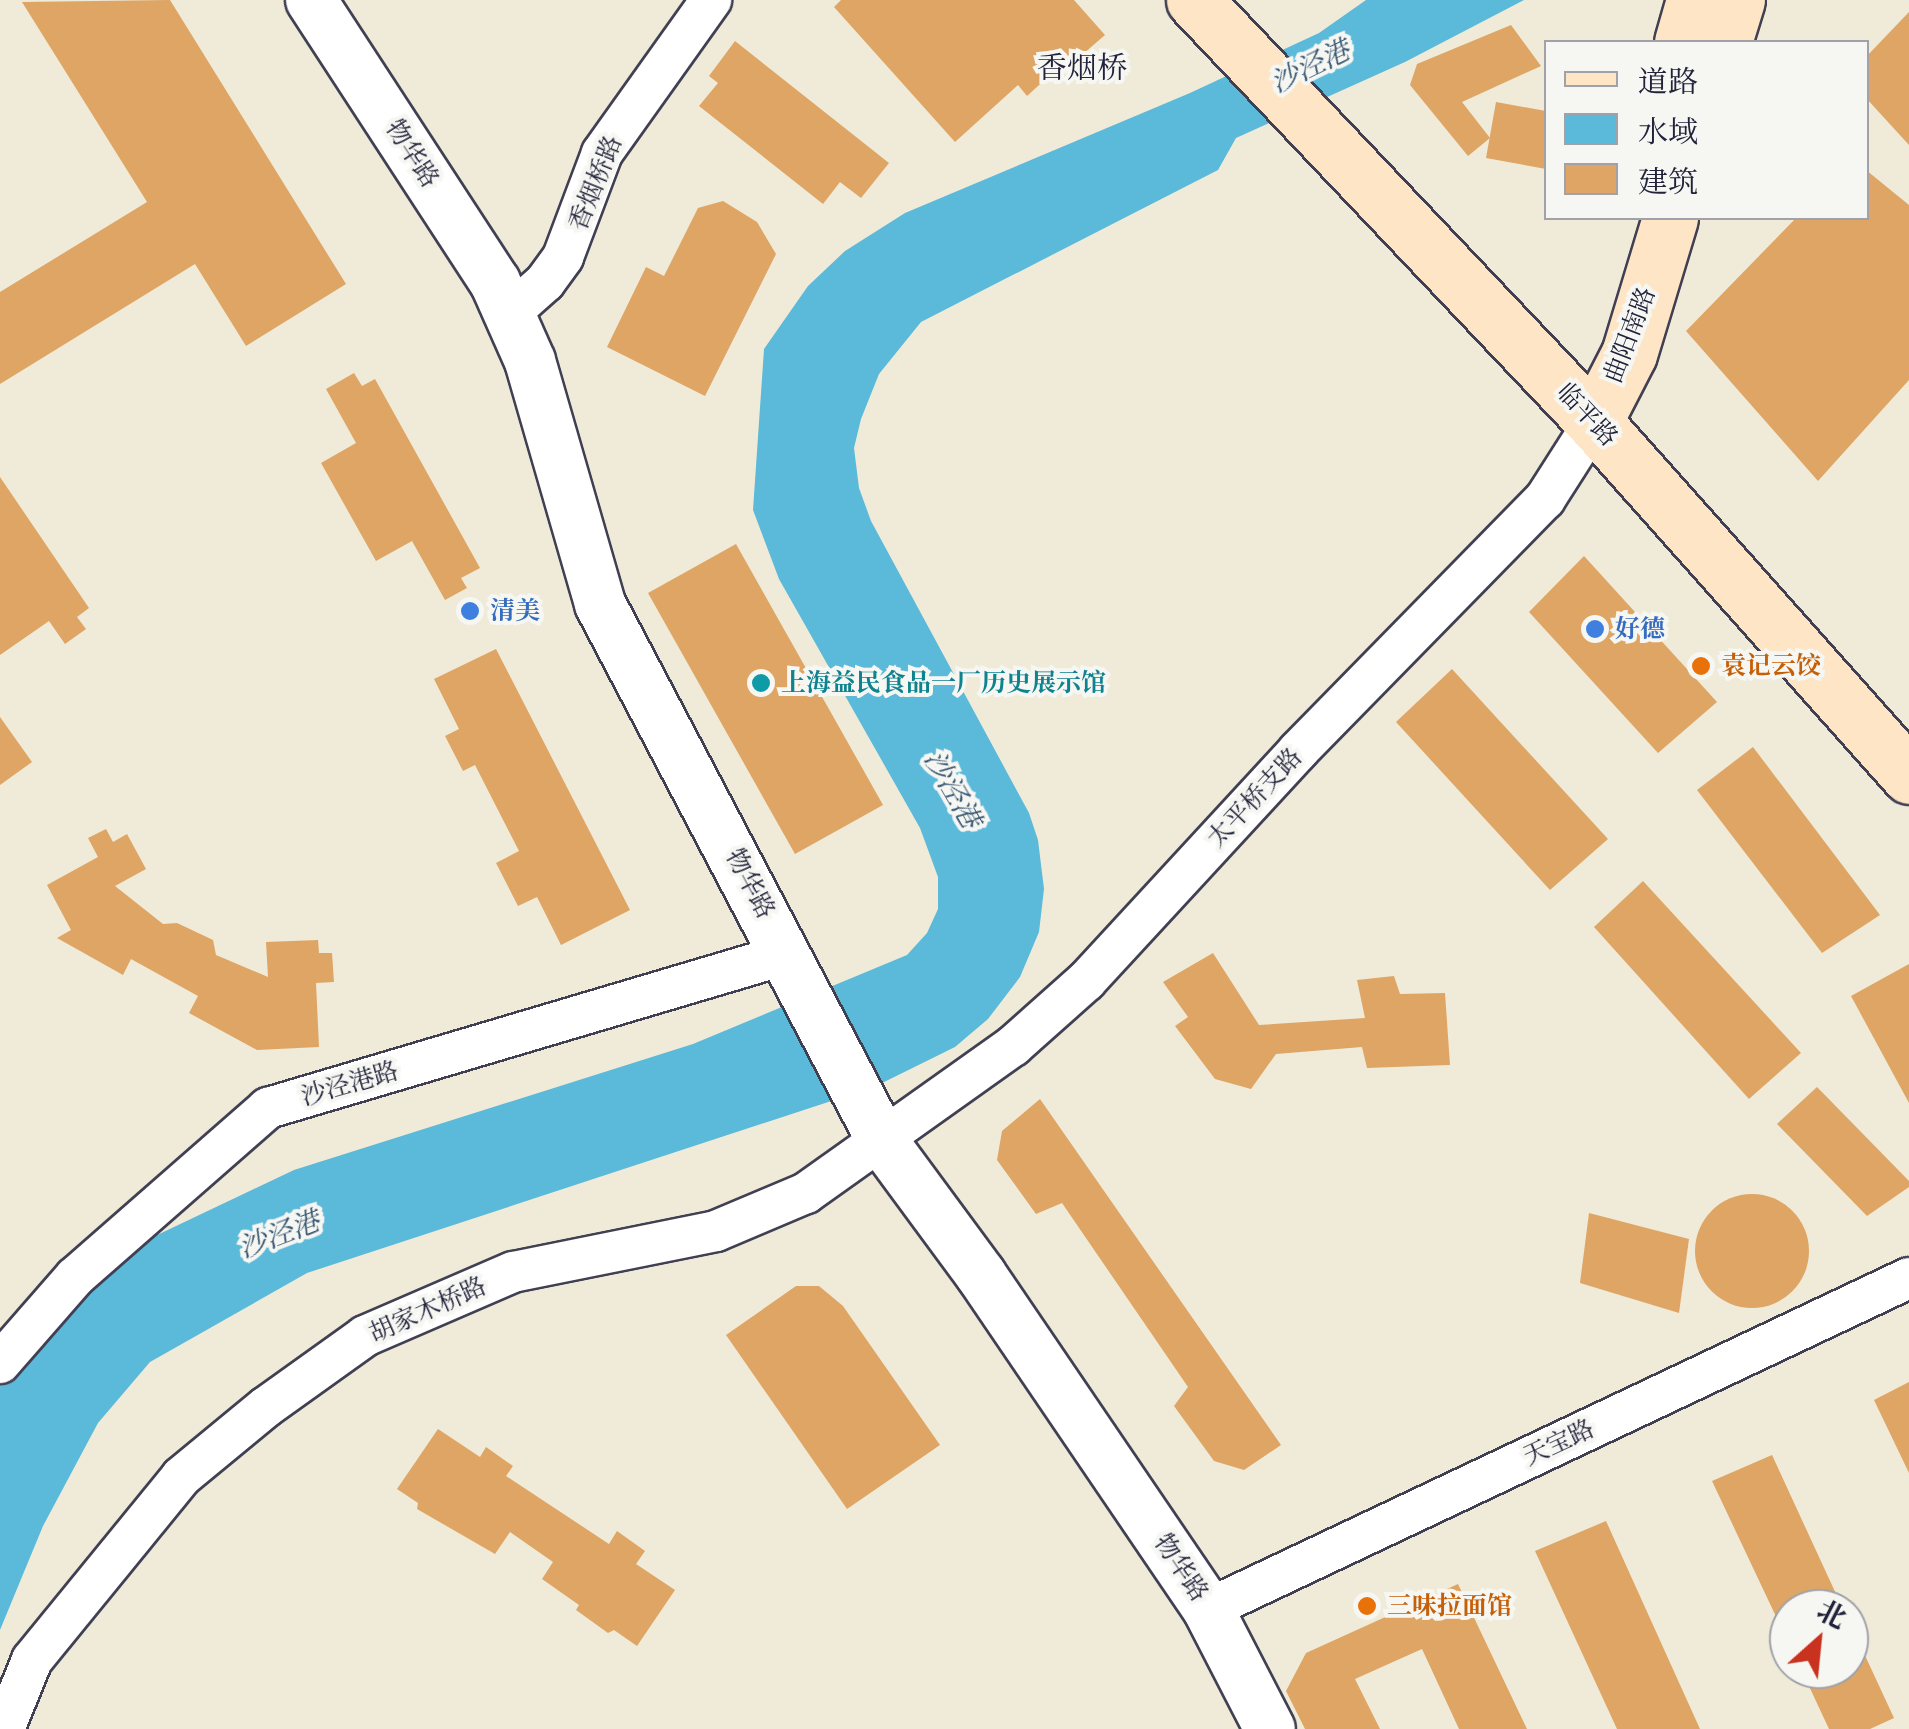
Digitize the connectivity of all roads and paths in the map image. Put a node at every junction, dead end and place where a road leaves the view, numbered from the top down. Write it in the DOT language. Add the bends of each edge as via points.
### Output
graph roads {
  1 [pos="311,0"];
  2 [pos="711,0"];
  3 [pos="1194,0"];
  4 [pos="1694,0"];
  5 [pos="1737,0"];
  6 [pos="1683,40"];
  7 [pos="1725,40"];
  8 [pos="1633,220"];
  9 [pos="1669,220"];
  10 [pos="510,312"];
  11 [pos="1594,422"];
  12 [pos="1909,776"];
  13 [pos="798,974"];
  14 [pos="883,1142"];
  15 [pos="1909,1278"];
  16 [pos="0,1363"];
  17 [pos="1208,1609"];
  18 [pos="4,1729"];
  19 [pos="1270,1729"];
  1 -- 10 [label="street, 物华路"];
  2 -- 10 [label="street, 香烟桥路" via="602,153 563,257"];
  3 -- 11 [label="main road, 临平路"];
  4 -- 6 [label="main road"];
  5 -- 7 [label="main road"];
  8 -- 11 [label="main road, 曲阳南路" via="1606,322"];
  9 -- 11 [label="main road, 曲阳南路" via="1629,354"];
  10 -- 13 [label="street, 物华路" via="600,604"];
  11 -- 12 [label="main road, 临平路"];
  11 -- 14 [label="street, 太平桥支路" via="1545,498 1086,981 1013,1046"];
  13 -- 14 [label="street, 物华路"];
  13 -- 16 [label="street, 沙泾港路" via="268,1108 75,1277"];
  14 -- 17 [label="street, 物华路"];
  14 -- 18 [label="street, 胡家木桥路" via="806,1193 716,1231 513,1272 365,1336 181,1477 32,1660"];
  15 -- 17 [label="street, 天宝路"];
  17 -- 19 [label="street, 物华路"];
}
